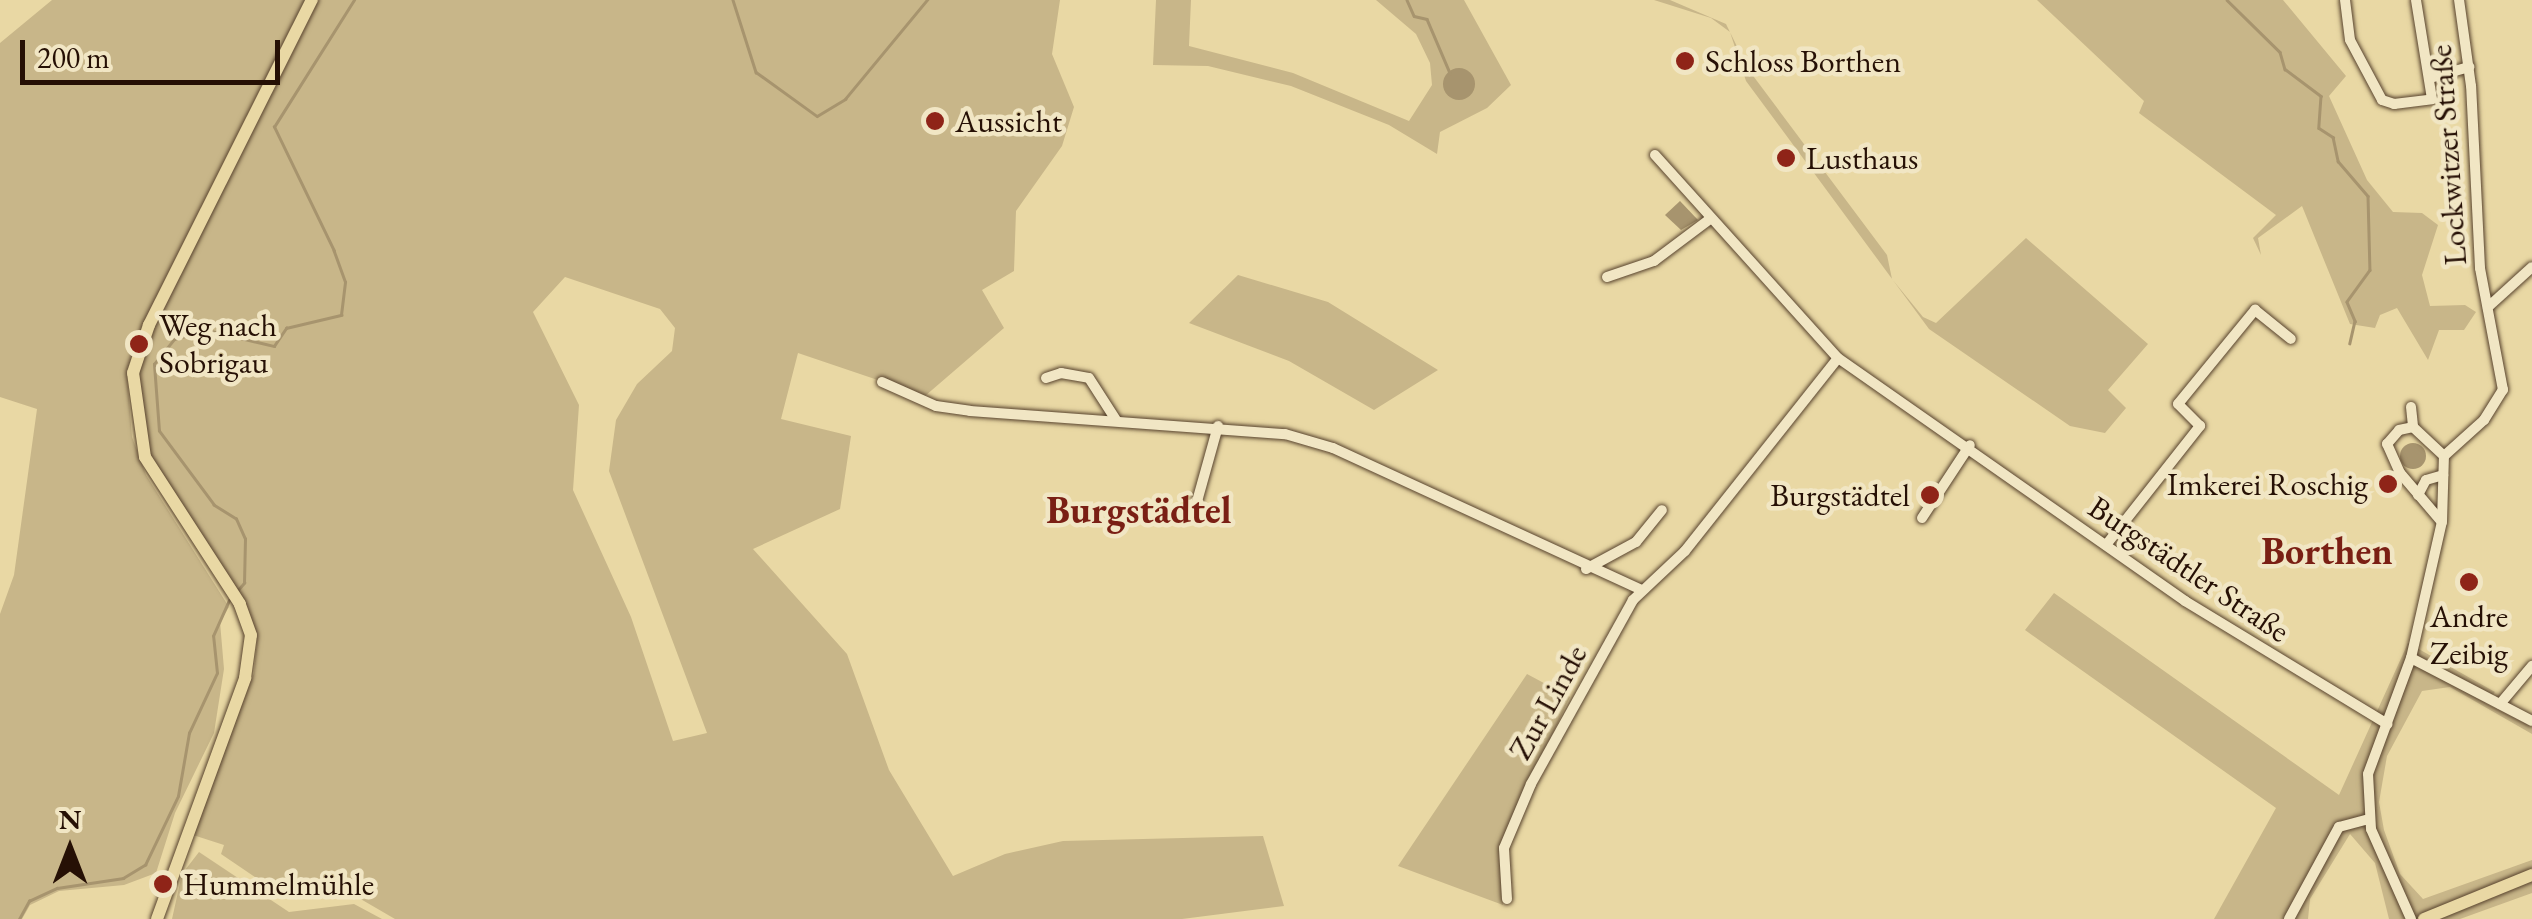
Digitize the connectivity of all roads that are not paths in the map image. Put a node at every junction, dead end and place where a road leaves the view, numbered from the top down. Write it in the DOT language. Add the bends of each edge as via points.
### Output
graph roads {
  1 [pos="312,0"];
  2 [pos="2345,0"];
  3 [pos="2416,0"];
  4 [pos="2459,0"];
  5 [pos="2469,67"];
  6 [pos="2430,78"];
  7 [pos="1655,155"];
  8 [pos="1710,219"];
  9 [pos="2532,267"];
  10 [pos="1608,276"];
  11 [pos="2488,306"];
  12 [pos="2292,339"];
  13 [pos="1838,358"];
  14 [pos="1046,378"];
  15 [pos="882,382"];
  16 [pos="2411,407"];
  17 [pos="1122,422"];
  18 [pos="1218,426"];
  19 [pos="2413,427"];
  20 [pos="1970,445"];
  21 [pos="2444,456"];
  22 [pos="2442,475"];
  23 [pos="2418,495"];
  24 [pos="1196,504"];
  25 [pos="1662,510"];
  26 [pos="1922,518"];
  27 [pos="2442,522"];
  28 [pos="2106,545"];
  29 [pos="1586,570"];
  30 [pos="1640,590"];
  31 [pos="2412,658"];
  32 [pos="2532,666"];
  33 [pos="2500,704"];
  34 [pos="2532,721"];
  35 [pos="2388,724"];
  36 [pos="2368,818"];
  37 [pos="2532,875"];
  38 [pos="1507,899"];
  39 [pos="157,919"];
  40 [pos="2289,919"];
  41 [pos="2412,919"];
  42 [pos="2424,919"];
  1 -- 39 [label="main road" via="149,325 133,373 145,457 240,604 251,636 245,678"];
  2 -- 6 [label="street" via="2350,40 2382,100 2432,99"];
  3 -- 6 [label="street"];
  4 -- 5 [label="street, Lockwitzer Straße"];
  5 -- 6 [label="street"];
  5 -- 11 [label="street, Lockwitzer Straße"];
  7 -- 8 [label="street, Burgstädtler Straße"];
  8 -- 10 [label="street" via="1654,261"];
  8 -- 13 [label="street, Burgstädtler Straße"];
  9 -- 11 [label="street, Lockwitzer Straße"];
  11 -- 21 [label="street, Lockwitzer Straße" via="2503,363 2499,403"];
  12 -- 28 [label="street" via="2255,310 2178,404 2200,426"];
  13 -- 20 [label="street, Burgstädtler Straße"];
  13 -- 30 [label="street" via="1685,551"];
  14 -- 17 [label="street" via="1089,378"];
  15 -- 17 [label="street" via="936,406"];
  16 -- 19 [label="street"];
  17 -- 18 [label="street"];
  18 -- 24 [label="street"];
  18 -- 29 [label="street" via="1333,448"];
  19 -- 21 [label="street"];
  19 -- 23 [label="street" via="2398,430 2387,444"];
  20 -- 26 [label="street"];
  20 -- 28 [label="street, Burgstädtler Straße"];
  21 -- 22 [label="street"];
  22 -- 23 [label="street" via="2426,480"];
  22 -- 27 [label="street"];
  23 -- 27 [label="street"];
  25 -- 29 [label="street" via="1636,542"];
  27 -- 31 [label="street"];
  28 -- 35 [label="street, Burgstädtler Straße" via="2266,654"];
  29 -- 30 [label="street"];
  30 -- 38 [label="street, Zur Linde" via="1530,784 1504,848"];
  31 -- 33 [label="street"];
  31 -- 35 [label="street"];
  32 -- 33 [label="street"];
  33 -- 34 [label="street"];
  35 -- 36 [label="street" via="2368,774"];
  36 -- 40 [label="street" via="2339,827"];
  36 -- 41 [label="street"];
  37 -- 42 [label="main road"];
}
